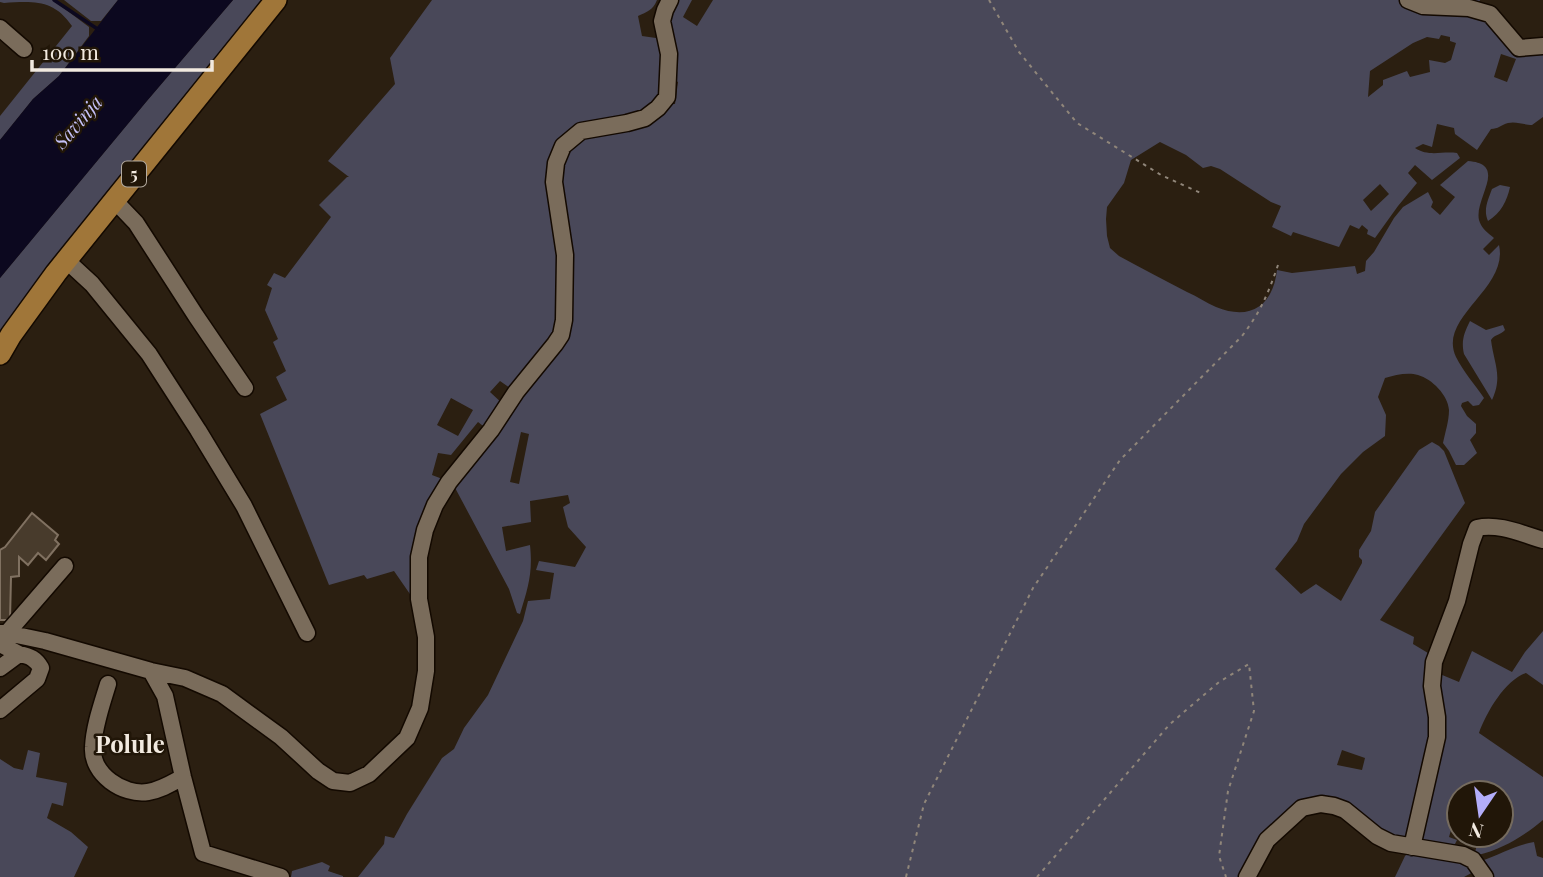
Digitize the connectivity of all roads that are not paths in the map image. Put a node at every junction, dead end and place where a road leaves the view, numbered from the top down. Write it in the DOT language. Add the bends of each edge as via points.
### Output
graph roads {
  1 [pos="276,0"];
  2 [pos="670,0"];
  3 [pos="1408,0"];
  4 [pos="0,28"];
  5 [pos="1543,46"];
  6 [pos="24,49"];
  7 [pos="114,200"];
  8 [pos="66,260"];
  9 [pos="0,354"];
  10 [pos="245,388"];
  11 [pos="1543,540"];
  12 [pos="65,566"];
  13 [pos="307,633"];
  14 [pos="2,637"];
  15 [pos="19,654"];
  16 [pos="0,668"];
  17 [pos="151,671"];
  18 [pos="108,684"];
  19 [pos="0,710"];
  20 [pos="183,777"];
  21 [pos="1412,848"];
  22 [pos="282,877"];
  23 [pos="1247,877"];
  24 [pos="1485,877"];
  1 -- 7 [label="main road, 5"];
  2 -- 17 [label="street" via="663,21 669,54 667,97 645,118 581,131 563,146 556,163 554,182 565,255 561,335 449,482 425,530 419,557 419,599 426,671 420,708 407,738 369,774 349,783 333,781 222,694 185,678"];
  3 -- 5 [label="street" via="1490,14 1519,48"];
  4 -- 6 [label="street"];
  7 -- 8 [label="main road, 5"];
  7 -- 10 [label="street" via="136,223"];
  8 -- 9 [label="main road, 5"];
  8 -- 13 [label="street" via="92,284 149,354 244,506"];
  11 -- 21 [label="street" via="1507,529 1477,528 1434,663 1437,737"];
  12 -- 14 [label="street"];
  14 -- 15 [label="street"];
  14 -- 17 [label="street" via="45,641"];
  15 -- 16 [label="street"];
  15 -- 19 [label="street" via="29,656 41,668 37,679"];
  17 -- 20 [label="street" via="165,696"];
  18 -- 20 [label="street" via="92,750 97,769 131,792 162,789"];
  20 -- 22 [label="street" via="204,853"];
  21 -- 23 [label="street" via="1391,844 1345,810 1321,804 1302,808 1267,840"];
  21 -- 24 [label="street" via="1463,855 1473,860"];
}
